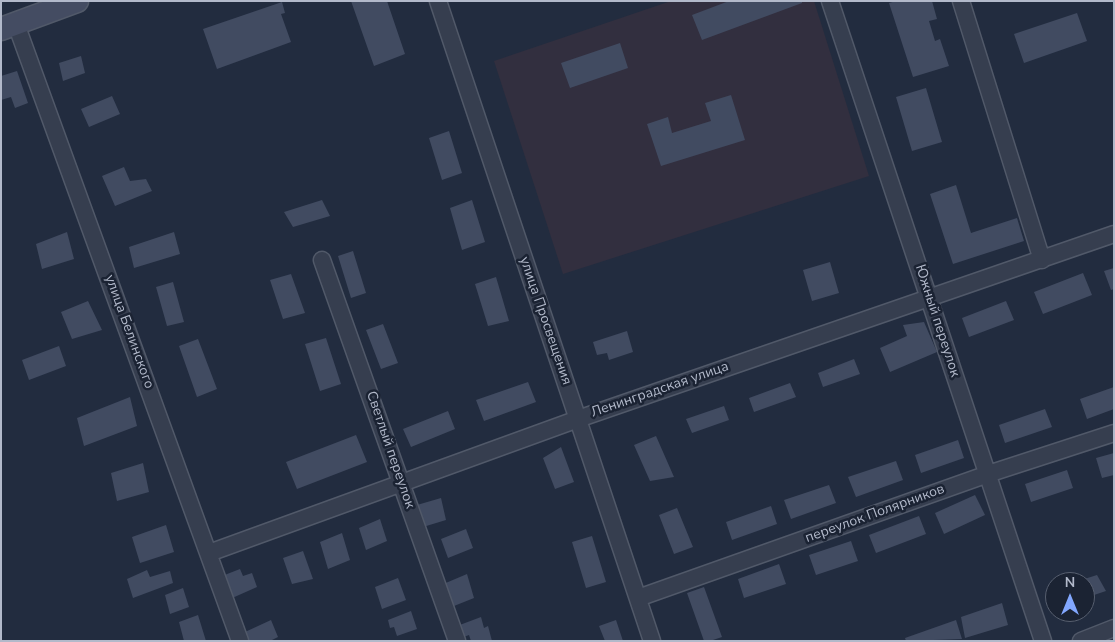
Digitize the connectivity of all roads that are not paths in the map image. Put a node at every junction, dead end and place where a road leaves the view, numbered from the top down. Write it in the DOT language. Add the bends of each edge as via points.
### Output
graph roads {
  1 [pos="77,1"];
  2 [pos="438,1"];
  3 [pos="830,1"];
  4 [pos="961,1"];
  5 [pos="9,27"];
  6 [pos="1114,234"];
  7 [pos="322,260"];
  8 [pos="1042,260"];
  9 [pos="929,298"];
  10 [pos="578,419"];
  11 [pos="1114,433"];
  12 [pos="988,474"];
  13 [pos="401,482"];
  14 [pos="209,553"];
  15 [pos="638,598"];
  16 [pos="1114,628"];
  17 [pos="240,641"];
  18 [pos="457,641"];
  19 [pos="652,641"];
  20 [pos="1043,641"];
  21 [pos="1081,641"];
  1 -- 5 [label="main road"];
  2 -- 10 [label="street, улица Просвещения"];
  3 -- 9 [label="street, Южный переулок"];
  4 -- 8 [label="street"];
  5 -- 14 [label="street, улица Белинского"];
  6 -- 8 [label="street, Ленинградская улица"];
  7 -- 13 [label="street, Светлый переулок"];
  8 -- 9 [label="street, Ленинградская улица"];
  9 -- 10 [label="street, Ленинградская улица"];
  9 -- 12 [label="street, Южный переулок"];
  10 -- 13 [label="street, Ленинградская улица"];
  10 -- 15 [label="street, улица Просвещения"];
  11 -- 12 [label="street, переулок Полярников"];
  12 -- 15 [label="street, переулок Полярников"];
  12 -- 20 [label="street, Южный переулок"];
  13 -- 14 [label="street, Ленинградская улица"];
  13 -- 18 [label="street, Светлый переулок"];
  14 -- 17 [label="street, улица Белинского"];
  15 -- 19 [label="street, улица Просвещения"];
  16 -- 21 [label="street"];
}
